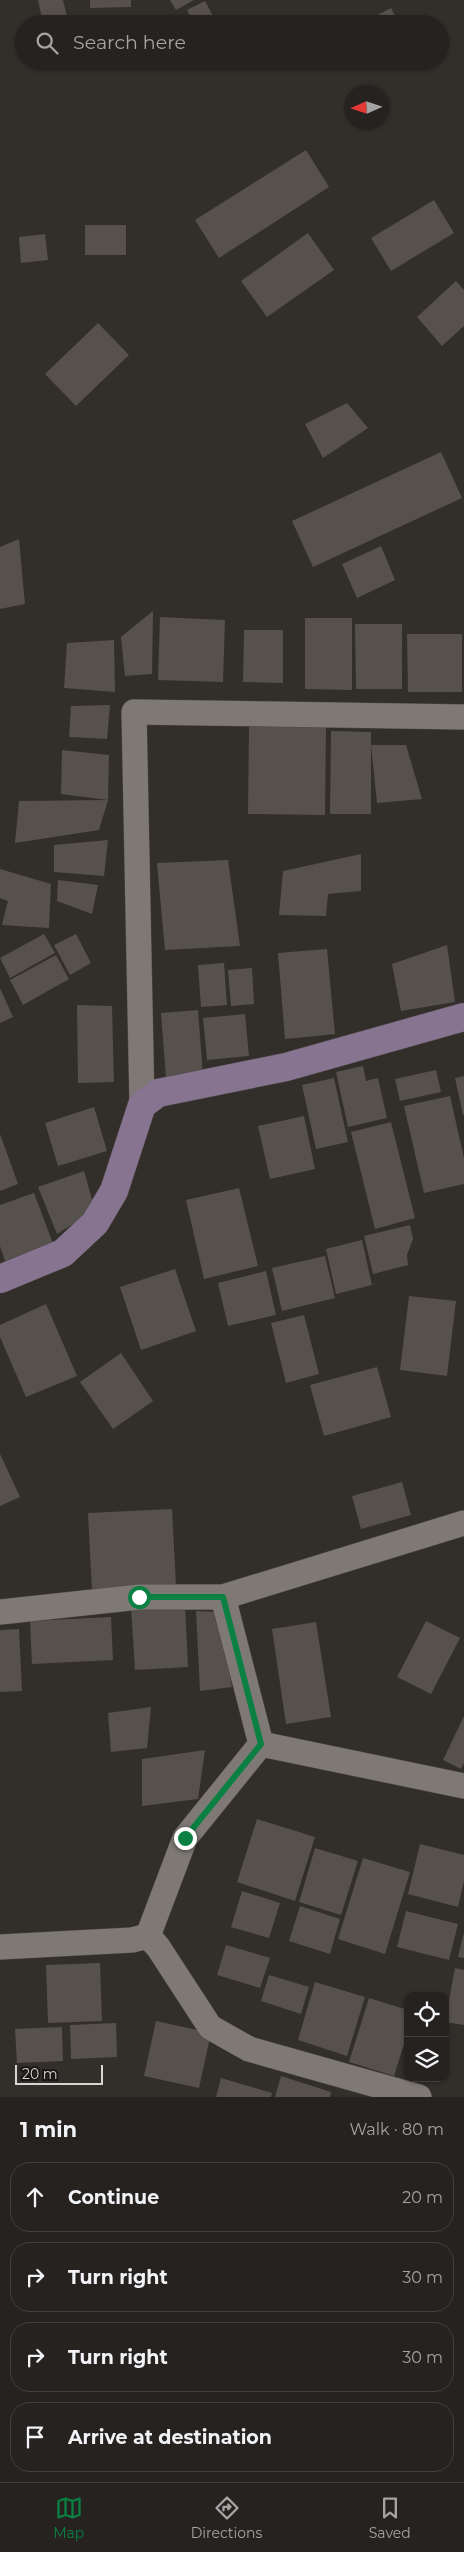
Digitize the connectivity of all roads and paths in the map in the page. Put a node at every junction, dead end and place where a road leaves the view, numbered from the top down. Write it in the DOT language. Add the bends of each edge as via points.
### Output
graph roads {
  1 [pos="464,717"];
  2 [pos="464,1017"];
  3 [pos="142,1105"];
  4 [pos="0,1279"];
  5 [pos="464,1523"];
  6 [pos="223,1597"];
  7 [pos="0,1612"];
  8 [pos="261,1744"];
  9 [pos="464,1786"];
  10 [pos="148,1936"];
  11 [pos="0,1947"];
  12 [pos="419,2097"];
  1 -- 3 [label="street" via="134,712"];
  2 -- 3 [label="street" via="286,1067 158,1093"];
  3 -- 4 [label="street" via="114,1191 95,1223 63,1253"];
  5 -- 6 [label="street"];
  6 -- 7 [label="street" via="139,1597"];
  6 -- 8 [label="street"];
  8 -- 9 [label="street"];
  8 -- 10 [label="street" via="185,1838"];
  10 -- 11 [label="street" via="132,1940"];
  10 -- 12 [label="street" via="210,2027 248,2049"];
}
